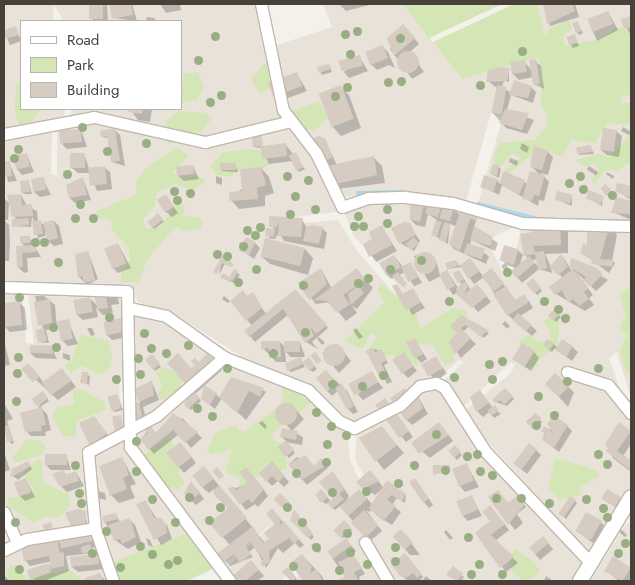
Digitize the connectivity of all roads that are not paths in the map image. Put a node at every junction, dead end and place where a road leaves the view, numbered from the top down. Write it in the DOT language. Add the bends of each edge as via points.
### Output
graph roads {
  1 [pos="262,4"];
  2 [pos="290,121"];
  3 [pos="4,134"];
  4 [pos="631,226"];
  5 [pos="4,287"];
  6 [pos="130,308"];
  7 [pos="224,356"];
  8 [pos="567,372"];
  9 [pos="631,413"];
  10 [pos="126,434"];
  11 [pos="631,497"];
  12 [pos="4,512"];
  13 [pos="95,528"];
  14 [pos="17,542"];
  15 [pos="365,542"];
  16 [pos="4,550"];
  17 [pos="591,563"];
  18 [pos="113,581"];
  19 [pos="230,581"];
  20 [pos="388,581"];
  21 [pos="580,581"];
  1 -- 2 [label="street" via="278,92"];
  2 -- 3 [label="street" via="206,142 94,117"];
  2 -- 4 [label="street" via="316,153 342,207 368,198 405,197 453,203 522,223"];
  5 -- 6 [label="street" via="127,291"];
  6 -- 7 [label="street" via="166,316"];
  6 -- 10 [label="street"];
  7 -- 10 [label="street" via="174,402"];
  7 -- 17 [label="street" via="308,390 339,421 354,428 400,406 420,386 436,383 444,387 471,434"];
  8 -- 9 [label="street" via="608,385"];
  10 -- 13 [label="street" via="85,456"];
  10 -- 19 [label="street" via="137,459 189,520"];
  11 -- 17 [label="street"];
  12 -- 14 [label="street"];
  13 -- 14 [label="street"];
  13 -- 18 [label="street"];
  14 -- 16 [label="street"];
  15 -- 20 [label="street"];
  17 -- 21 [label="street"];
}
